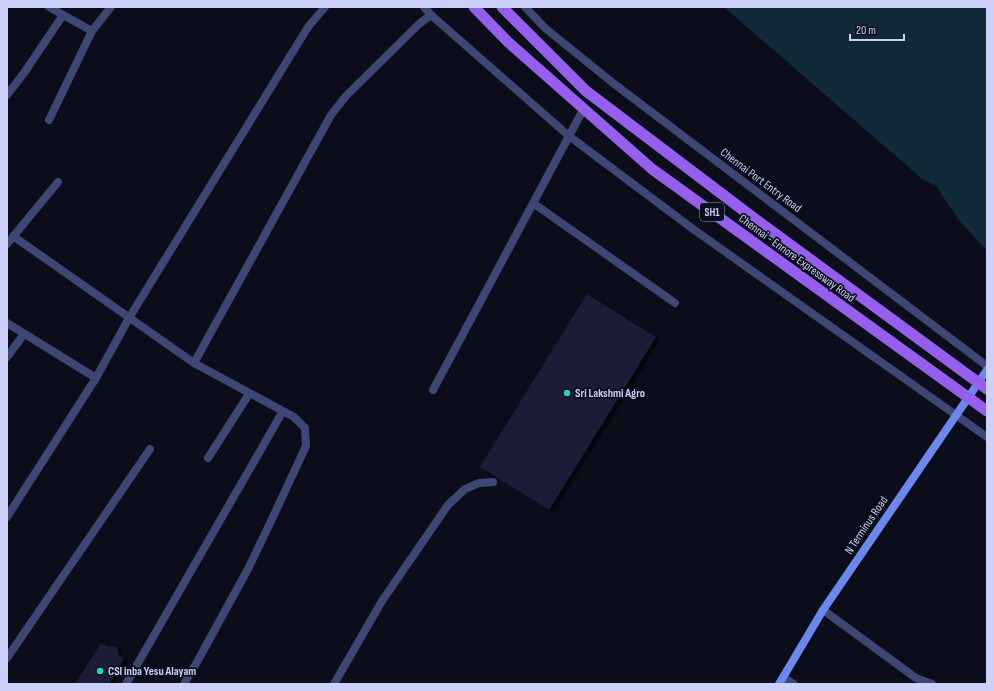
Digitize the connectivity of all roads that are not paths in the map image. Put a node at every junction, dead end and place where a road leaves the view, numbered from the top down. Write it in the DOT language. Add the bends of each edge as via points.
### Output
graph roads {
  1 [pos="49,7"];
  2 [pos="111,7"];
  3 [pos="325,7"];
  4 [pos="424,7"];
  5 [pos="474,7"];
  6 [pos="502,7"];
  7 [pos="525,7"];
  8 [pos="63,15"];
  9 [pos="431,15"];
  10 [pos="92,31"];
  11 [pos="7,95"];
  12 [pos="583,110"];
  13 [pos="49,120"];
  14 [pos="569,136"];
  15 [pos="58,182"];
  16 [pos="533,203"];
  17 [pos="13,236"];
  18 [pos="7,244"];
  19 [pos="675,303"];
  20 [pos="129,318"];
  21 [pos="7,323"];
  22 [pos="24,334"];
  23 [pos="7,356"];
  24 [pos="194,363"];
  25 [pos="987,366"];
  26 [pos="987,370"];
  27 [pos="96,378"];
  28 [pos="982,386"];
  29 [pos="433,390"];
  30 [pos="249,394"];
  31 [pos="968,397"];
  32 [pos="283,411"];
  33 [pos="987,411"];
  34 [pos="956,415"];
  35 [pos="987,437"];
  36 [pos="150,449"];
  37 [pos="208,458"];
  38 [pos="493,482"];
  39 [pos="7,517"];
  40 [pos="823,610"];
  41 [pos="7,658"];
  42 [pos="781,680"];
  43 [pos="126,684"];
  44 [pos="184,684"];
  45 [pos="334,684"];
  46 [pos="794,684"];
  47 [pos="932,684"];
  1 -- 8 [label="street"];
  2 -- 10 [label="street"];
  3 -- 20 [label="street" via="308,27"];
  4 -- 9 [label="street"];
  5 -- 12 [label="main road, Chennai - Ennore Expressway Road / SH1" via="508,42"];
  6 -- 28 [label="main road, Chennai - Ennore Expressway Road / SH1" via="586,91"];
  7 -- 25 [label="street, Chennai Port Entry Road" via="545,28 613,83"];
  8 -- 10 [label="street"];
  8 -- 11 [label="street"];
  9 -- 14 [label="street"];
  9 -- 24 [label="street" via="346,96 331,115"];
  10 -- 13 [label="street"];
  12 -- 14 [label="street"];
  12 -- 31 [label="main road, Chennai - Ennore Expressway Road / SH1" via="652,169"];
  14 -- 16 [label="street"];
  14 -- 34 [label="street" via="693,229"];
  15 -- 17 [label="street"];
  16 -- 19 [label="street"];
  16 -- 29 [label="street"];
  17 -- 18 [label="street"];
  17 -- 20 [label="street"];
  20 -- 24 [label="street"];
  20 -- 27 [label="street"];
  21 -- 22 [label="street"];
  22 -- 23 [label="street"];
  22 -- 27 [label="street"];
  24 -- 30 [label="street"];
  26 -- 28 [label="main road, N Terminus Road"];
  27 -- 39 [label="street"];
  28 -- 31 [label="main road, N Terminus Road"];
  30 -- 32 [label="street"];
  30 -- 37 [label="street"];
  31 -- 33 [label="main road, Chennai - Ennore Expressway Road"];
  31 -- 34 [label="main road, N Terminus Road"];
  32 -- 43 [label="street"];
  32 -- 44 [label="street" via="305,428 306,446 248,569"];
  34 -- 35 [label="street"];
  34 -- 40 [label="main road, N Terminus Road"];
  36 -- 41 [label="street"];
  38 -- 45 [label="street" via="478,483 465,489 448,506 382,601"];
  40 -- 42 [label="main road, N Terminus Road"];
  40 -- 47 [label="street" via="916,678"];
  42 -- 46 [label="street"];
}
